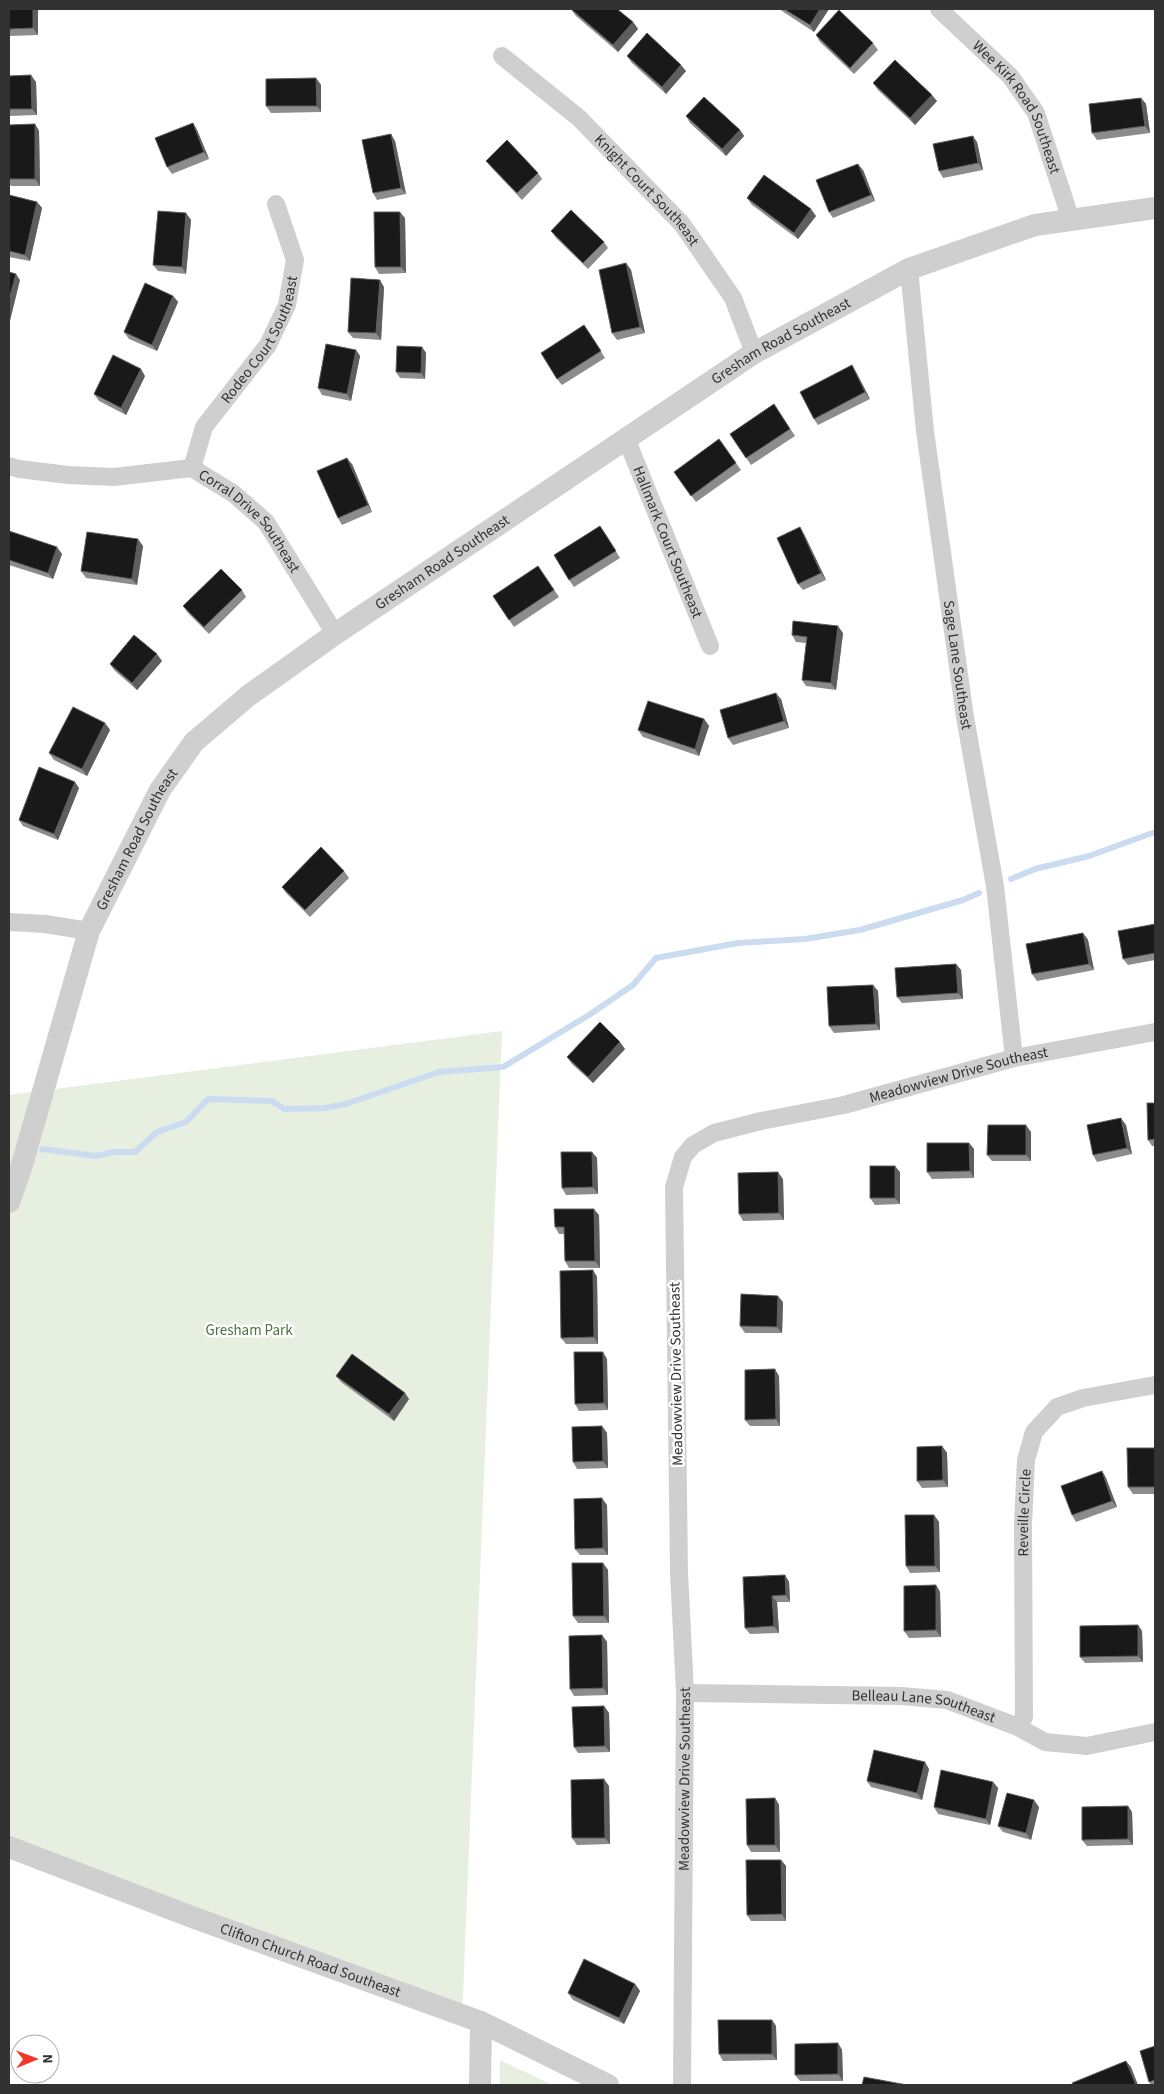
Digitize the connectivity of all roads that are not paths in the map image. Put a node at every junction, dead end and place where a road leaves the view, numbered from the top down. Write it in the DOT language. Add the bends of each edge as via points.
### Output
graph roads {
  1 [pos="940,9"];
  2 [pos="502,56"];
  3 [pos="276,204"];
  4 [pos="1155,208"];
  5 [pos="1071,220"];
  6 [pos="909,269"];
  7 [pos="754,353"];
  8 [pos="626,438"];
  9 [pos="9,466"];
  10 [pos="192,468"];
  11 [pos="335,634"];
  12 [pos="710,646"];
  13 [pos="9,922"];
  14 [pos="89,931"];
  15 [pos="1155,1032"];
  16 [pos="1014,1058"];
  17 [pos="9,1202"];
  18 [pos="1155,1385"];
  19 [pos="685,1693"];
  20 [pos="1018,1728"];
  21 [pos="1155,1732"];
  22 [pos="9,1847"];
  23 [pos="482,2022"];
  24 [pos="480,2085"];
  25 [pos="608,2085"];
  26 [pos="682,2085"];
  1 -- 5 [label="street, Wee Kirk Road Southeast" via="1010,76 1036,113"];
  2 -- 7 [label="street, Knight Court Southeast" via="579,118 682,224 733,298"];
  3 -- 10 [label="street, Rodeo Court Southeast" via="295,260 288,305 268,346 204,427"];
  4 -- 5 [label="street, Gresham Road Southeast"];
  5 -- 6 [label="street, Gresham Road Southeast" via="1035,225"];
  6 -- 7 [label="street, Gresham Road Southeast"];
  6 -- 16 [label="street, Sage Lane Southeast" via="925,432 965,717 995,886"];
  7 -- 8 [label="street, Gresham Road Southeast"];
  8 -- 11 [label="street, Gresham Road Southeast"];
  8 -- 12 [label="street, Hallmark Court Southeast"];
  9 -- 10 [label="street, Corral Drive Southeast" via="114,477"];
  10 -- 11 [label="street, Corral Drive Southeast" via="234,494 266,522"];
  11 -- 14 [label="street, Gresham Road Southeast" via="248,696 194,742 160,790"];
  13 -- 14 [label="street"];
  14 -- 17 [label="street, Gresham Road Southeast"];
  15 -- 16 [label="street, Meadowview Drive Southeast"];
  16 -- 19 [label="street, Meadowview Drive Southeast" via="844,1105 714,1133 692,1145 683,1157 674,1187 679,1572"];
  18 -- 20 [label="street, Reveille Circle" via="1083,1398 1057,1407 1034,1432 1026,1460 1023,1524 1024,1717"];
  19 -- 20 [label="street, Belleau Lane Southeast" via="892,1696 947,1700"];
  19 -- 26 [label="street, Meadowview Drive Southeast"];
  20 -- 21 [label="street, Belleau Lane Southeast" via="1045,1742 1088,1746"];
  22 -- 23 [label="street, Clifton Church Road Southeast"];
  23 -- 24 [label="street"];
  23 -- 25 [label="street, Clifton Church Road Southeast"];
}
